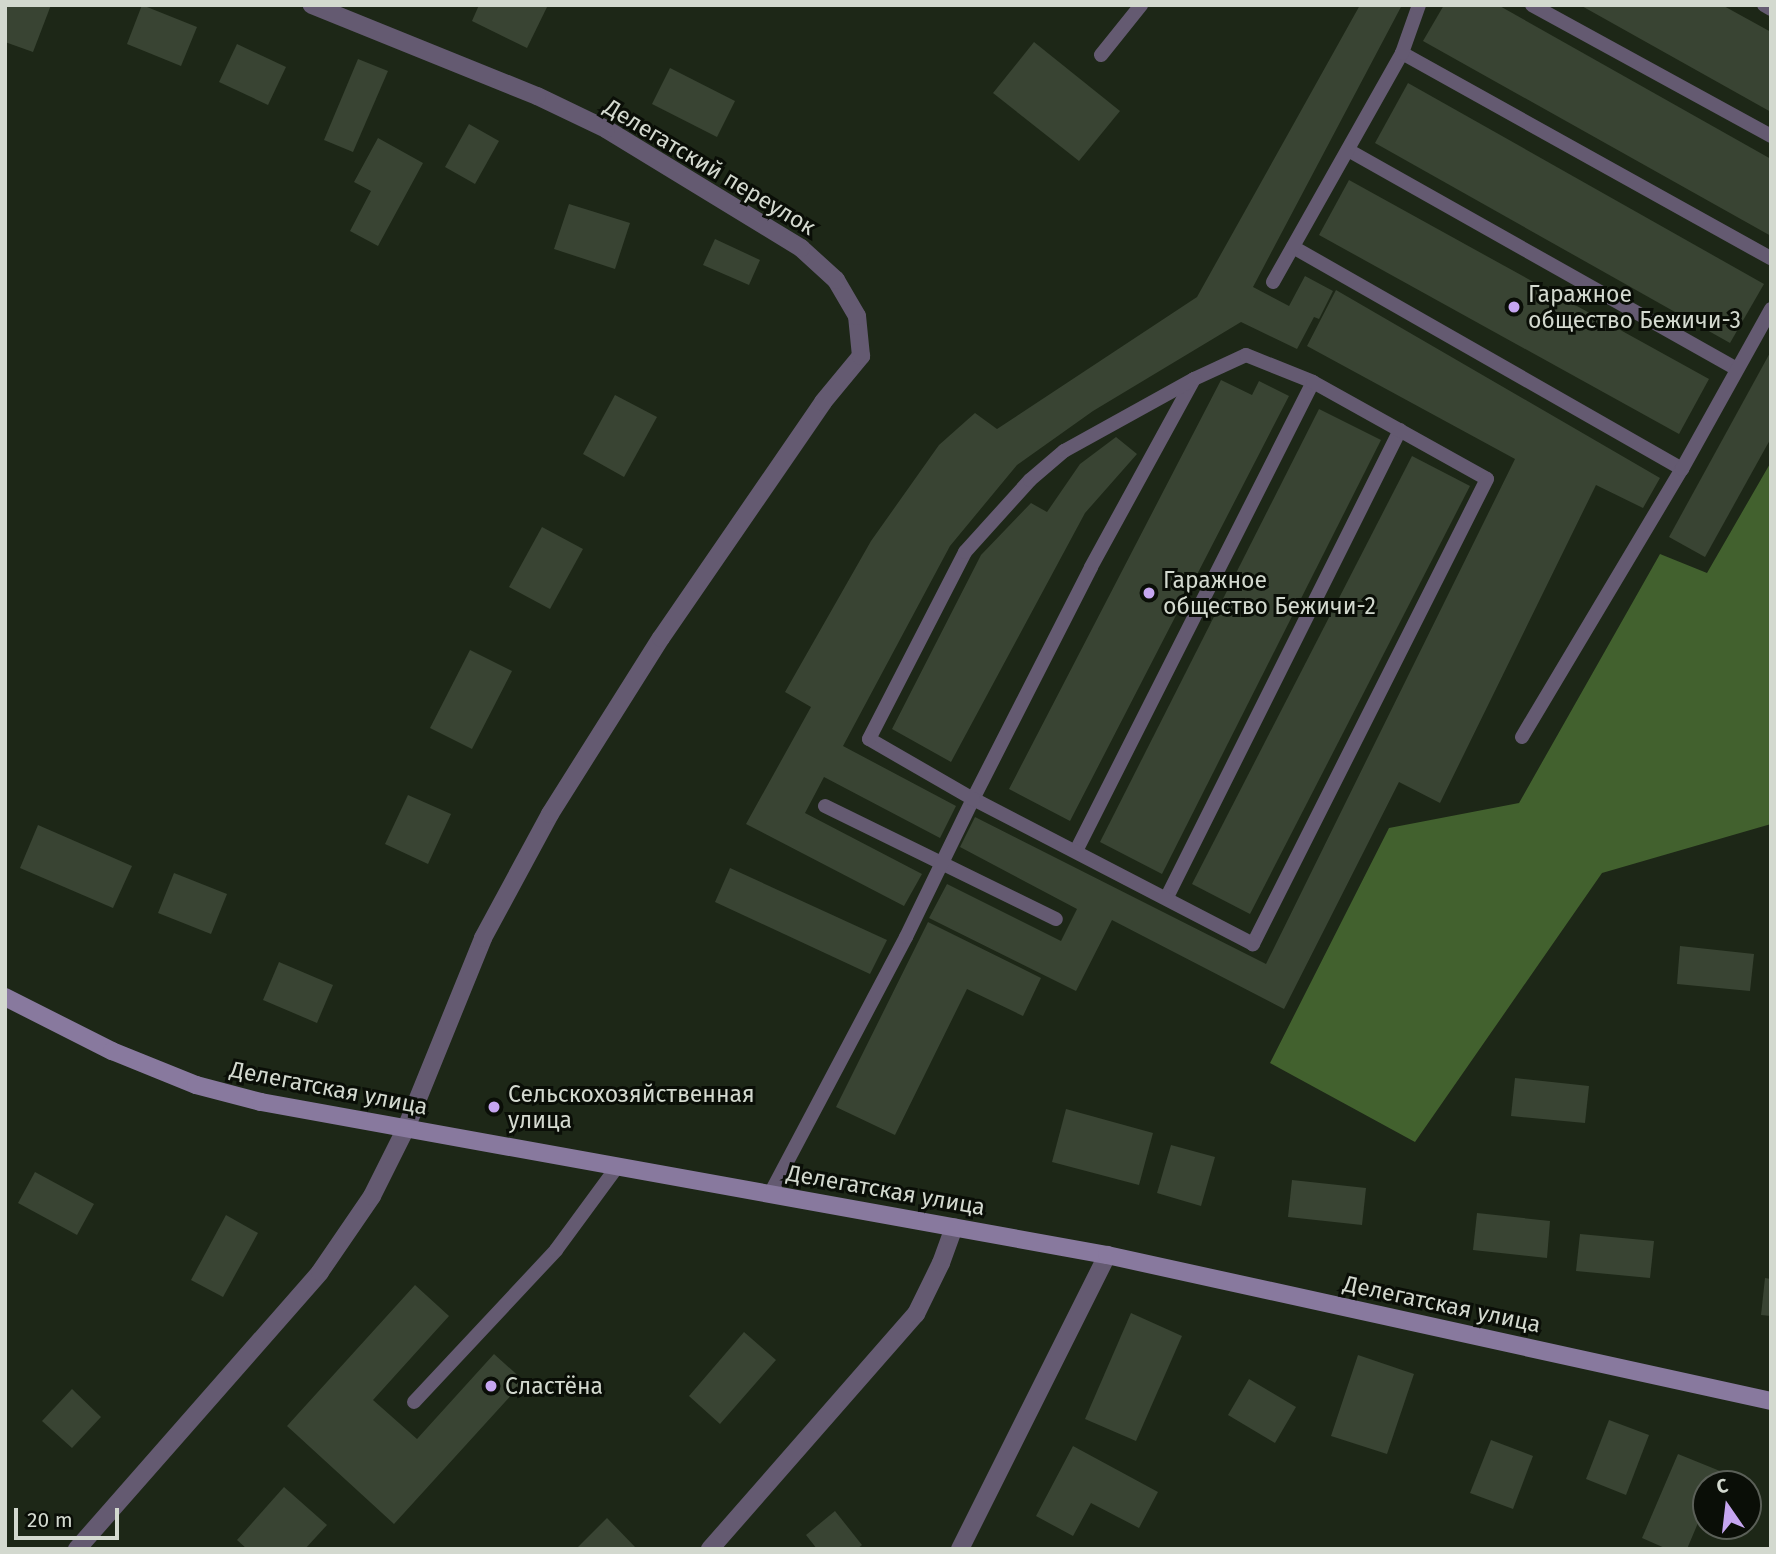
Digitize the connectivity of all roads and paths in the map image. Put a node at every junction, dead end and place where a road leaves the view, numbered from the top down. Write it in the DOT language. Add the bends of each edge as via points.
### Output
graph roads {
  1 [pos="312,5"];
  2 [pos="1141,5"];
  3 [pos="1419,5"];
  4 [pos="1532,5"];
  5 [pos="1764,5"];
  6 [pos="1771,9"];
  7 [pos="1402,53"];
  8 [pos="1101,55"];
  9 [pos="1771,136"];
  10 [pos="1348,150"];
  11 [pos="1293,247"];
  12 [pos="1771,258"];
  13 [pos="1273,282"];
  14 [pos="1771,309"];
  15 [pos="1737,369"];
  16 [pos="1194,379"];
  17 [pos="1313,382"];
  18 [pos="1400,430"];
  19 [pos="1682,469"];
  20 [pos="1522,737"];
  21 [pos="974,799"];
  22 [pos="825,806"];
  23 [pos="1076,851"];
  24 [pos="942,862"];
  25 [pos="1167,897"];
  26 [pos="1056,919"];
  27 [pos="5,997"];
  28 [pos="406,1128"];
  29 [pos="617,1167"];
  30 [pos="770,1194"];
  31 [pos="954,1227"];
  32 [pos="1107,1255"];
  33 [pos="1771,1401"];
  34 [pos="414,1402"];
  35 [pos="77,1549"];
  36 [pos="710,1549"];
  37 [pos="960,1549"];
  1 -- 28 [label="street, Делегатский переулок" via="537,96 606,129 801,248 836,281 857,316 861,356 823,402 661,638 550,814 483,938"];
  2 -- 8 [label="lane"];
  3 -- 7 [label="lane"];
  4 -- 9 [label="lane"];
  5 -- 6 [label="lane"];
  7 -- 10 [label="lane"];
  7 -- 12 [label="lane"];
  10 -- 11 [label="lane"];
  10 -- 15 [label="lane"];
  11 -- 13 [label="lane"];
  11 -- 19 [label="lane"];
  14 -- 15 [label="lane"];
  15 -- 19 [label="lane"];
  16 -- 17 [label="lane" via="1246,355"];
  16 -- 21 [label="lane" via="1091,567"];
  16 -- 21 [label="lane" via="1064,451 1030,480 965,552 869,739"];
  17 -- 18 [label="lane"];
  17 -- 23 [label="lane"];
  18 -- 25 [label="lane"];
  18 -- 25 [label="lane" via="1487,479 1253,944"];
  19 -- 20 [label="lane"];
  21 -- 23 [label="lane"];
  21 -- 24 [label="lane"];
  22 -- 24 [label="lane"];
  23 -- 25 [label="lane"];
  24 -- 26 [label="lane"];
  24 -- 30 [label="lane"];
  27 -- 28 [label="street, Делегатская улица" via="112,1051 196,1085 261,1102"];
  28 -- 29 [label="street, Делегатская улица"];
  28 -- 35 [label="street" via="372,1196 320,1272"];
  29 -- 30 [label="street, Делегатская улица"];
  29 -- 34 [label="lane" via="556,1250"];
  30 -- 31 [label="street, Делегатская улица"];
  31 -- 32 [label="street, Делегатская улица"];
  31 -- 36 [label="street" via="916,1314"];
  32 -- 33 [label="street, Делегатская улица"];
  32 -- 37 [label="street"];
}
